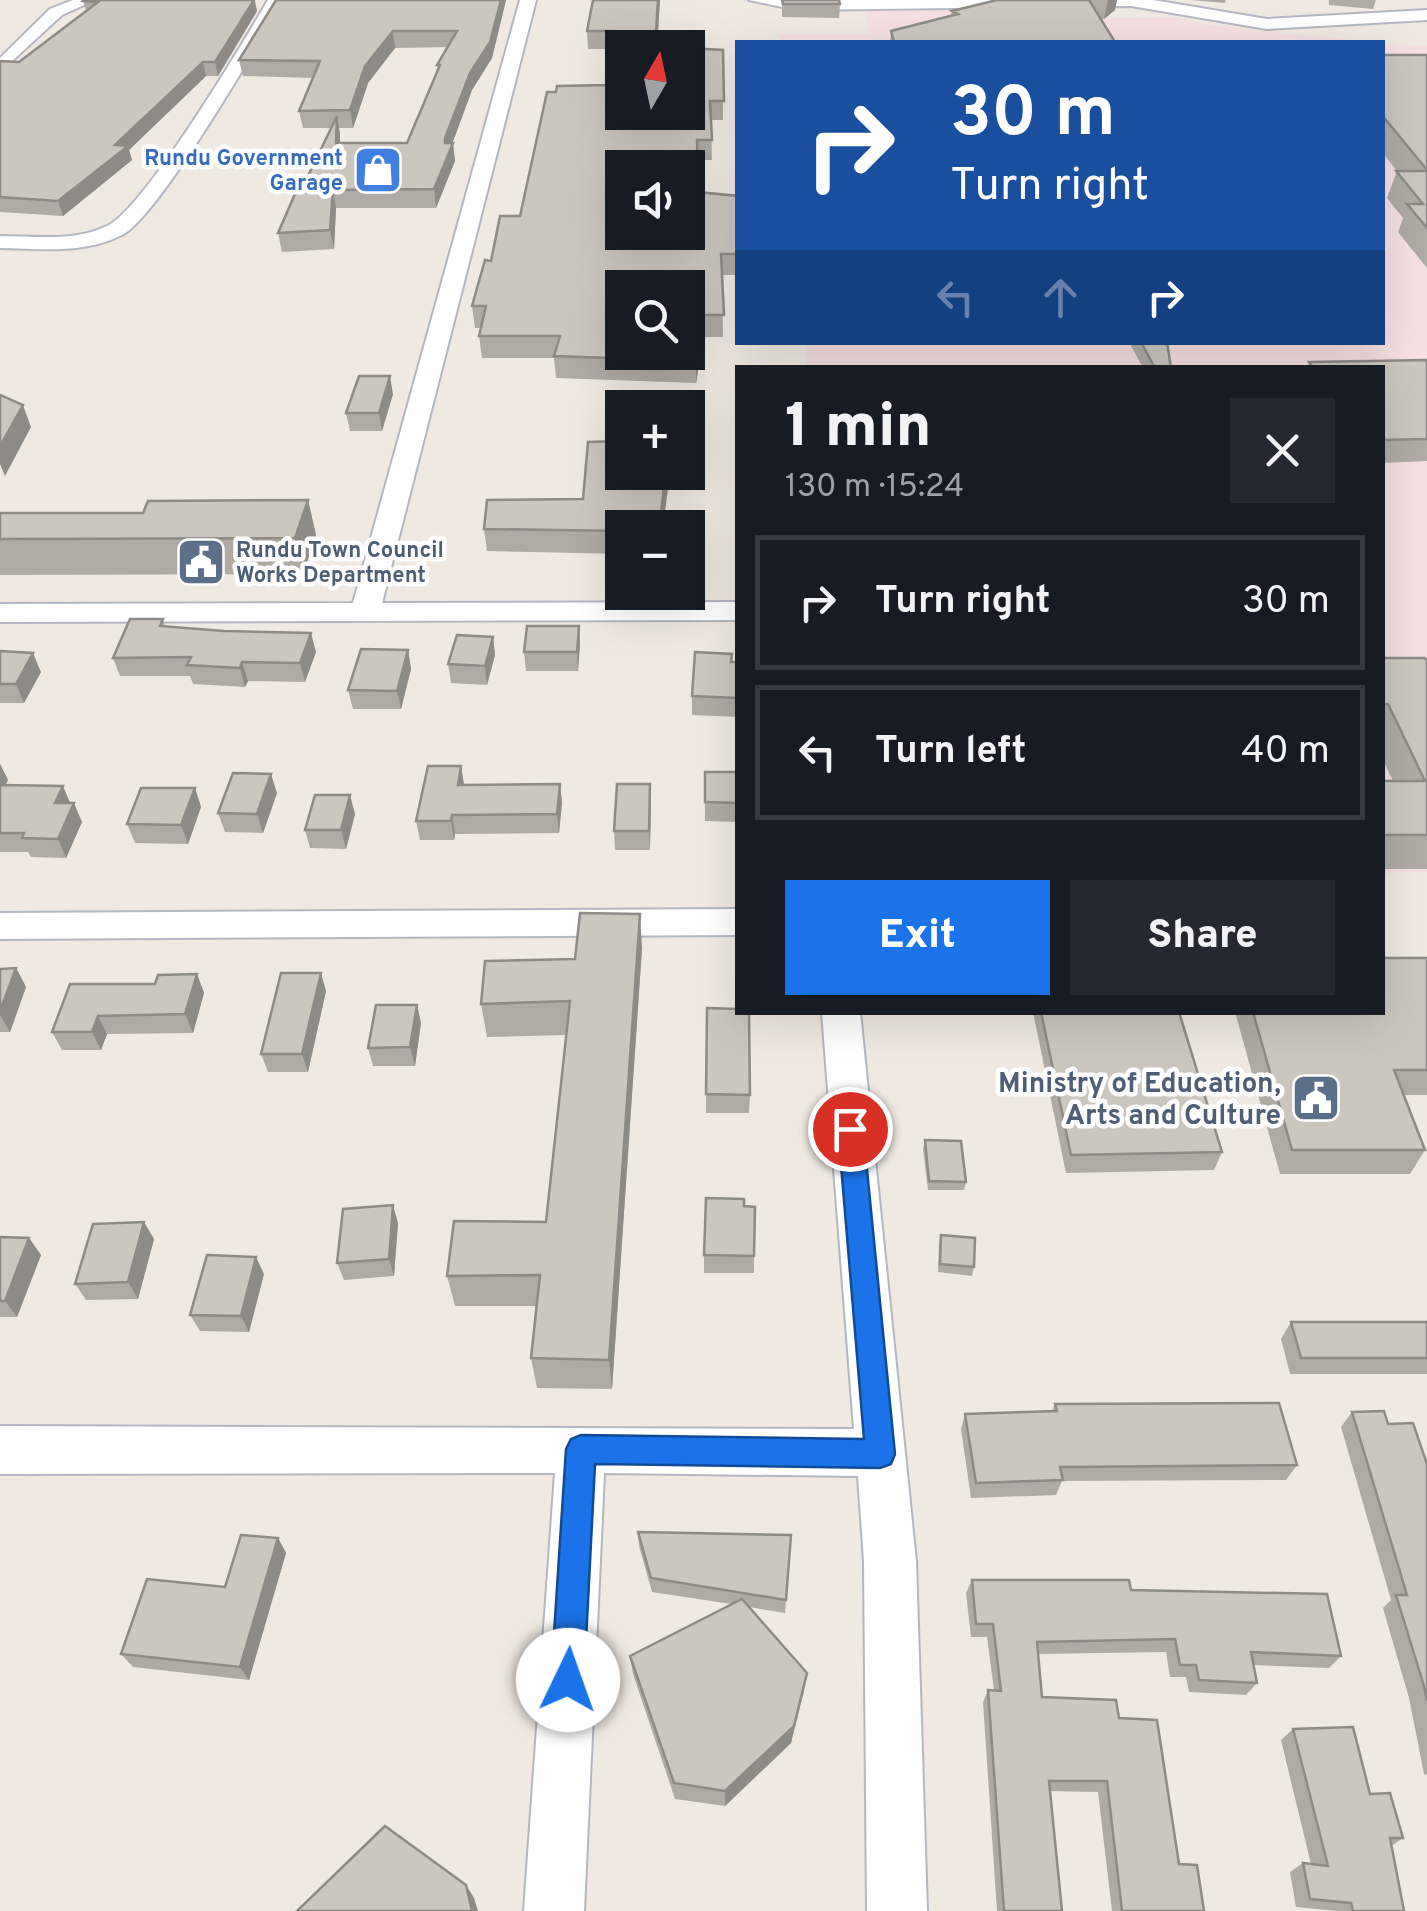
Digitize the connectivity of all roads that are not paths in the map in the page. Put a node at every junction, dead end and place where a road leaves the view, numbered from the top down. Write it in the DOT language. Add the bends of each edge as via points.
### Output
graph roads {
  1 [pos="88,0"];
  2 [pos="276,0"];
  3 [pos="528,0"];
  4 [pos="757,0"];
  5 [pos="1427,14"];
  6 [pos="2,63"];
  7 [pos="0,242"];
  8 [pos="735,611"];
  9 [pos="365,612"];
  10 [pos="0,613"];
  11 [pos="735,922"];
  12 [pos="0,926"];
  13 [pos="840,1015"];
  14 [pos="581,1449"];
  15 [pos="0,1450"];
  16 [pos="880,1454"];
  17 [pos="554,1911"];
  18 [pos="897,1911"];
  1 -- 6 [label="street" via="56,12"];
  2 -- 7 [label="street" via="122,229 87,240"];
  3 -- 9 [label="street"];
  4 -- 5 [label="street" via="1130,2 1258,24"];
  8 -- 9 [label="street"];
  9 -- 10 [label="street"];
  11 -- 12 [label="street"];
  13 -- 16 [label="street"];
  14 -- 15 [label="street"];
  14 -- 16 [label="street"];
  14 -- 17 [label="street"];
  16 -- 18 [label="street" via="890,1560"];
}
